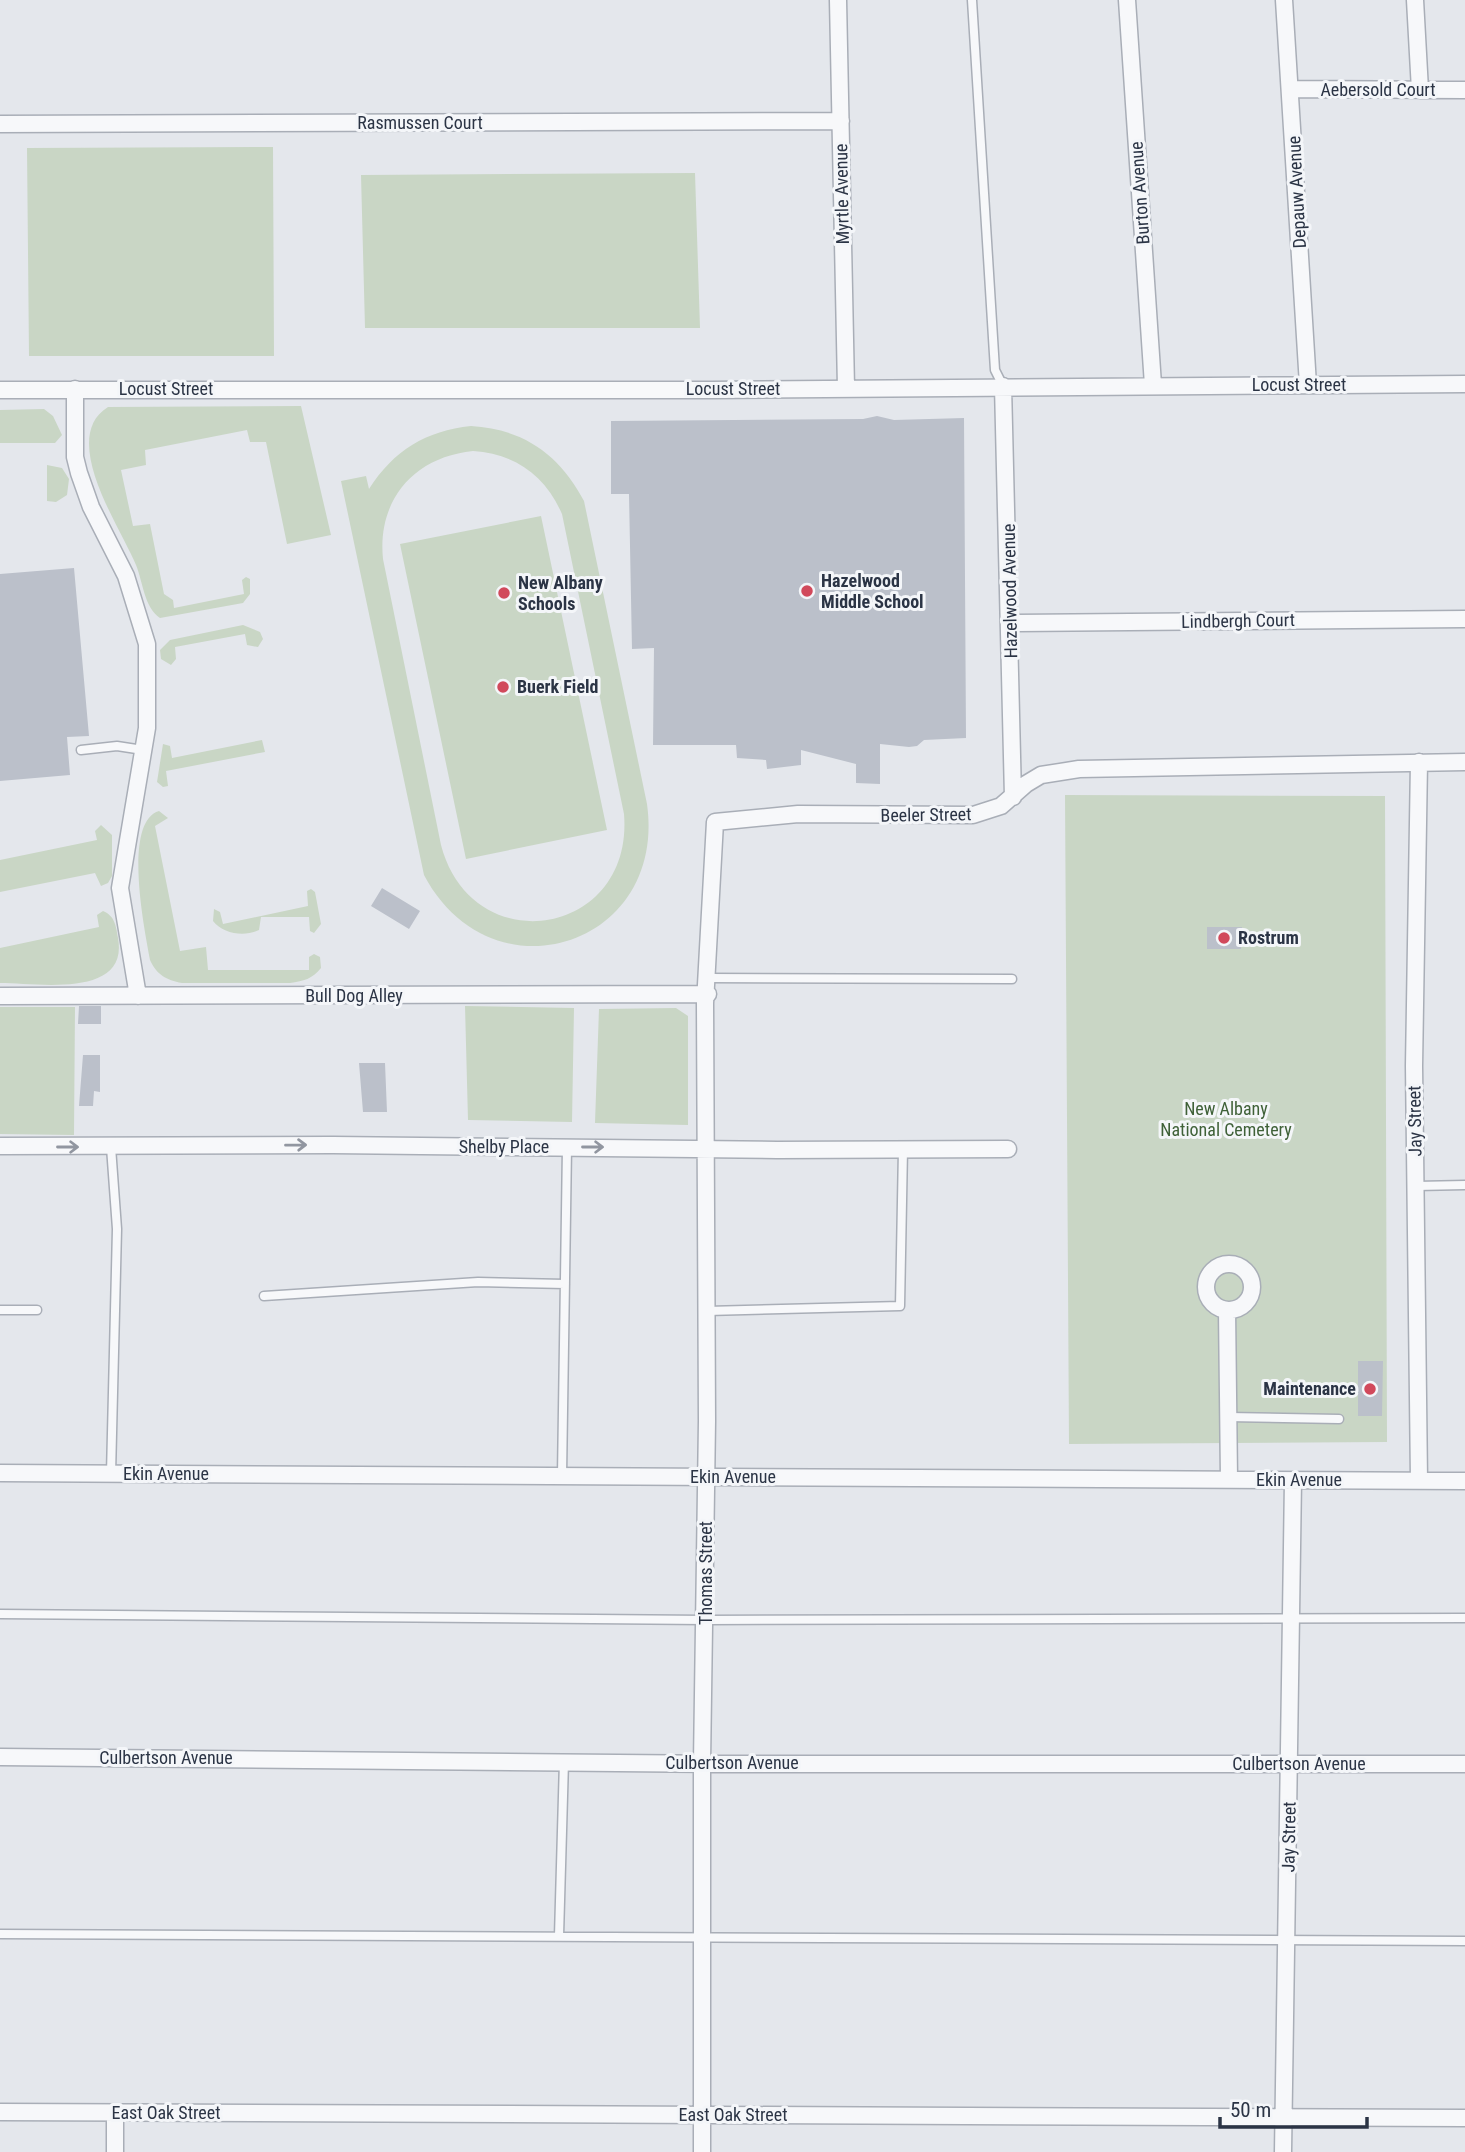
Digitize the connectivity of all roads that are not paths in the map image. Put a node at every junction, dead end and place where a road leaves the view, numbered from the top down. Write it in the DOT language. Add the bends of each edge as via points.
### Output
graph roads {
  1 [pos="838,0"];
  2 [pos="972,0"];
  3 [pos="1127,0"];
  4 [pos="1284,0"];
  5 [pos="1415,0"];
  6 [pos="1291,89"];
  7 [pos="1420,90"];
  8 [pos="1465,90"];
  9 [pos="841,121"];
  10 [pos="0,124"];
  11 [pos="1308,384"];
  12 [pos="1465,384"];
  13 [pos="1003,386"];
  14 [pos="1153,386"];
  15 [pos="846,388"];
  16 [pos="75,389"];
  17 [pos="0,390"];
  18 [pos="1465,619"];
  19 [pos="1011,624"];
  20 [pos="81,750"];
  21 [pos="144,750"];
  22 [pos="1419,762"];
  23 [pos="1465,762"];
  24 [pos="1013,797"];
  25 [pos="1012,979"];
  26 [pos="708,986"];
  27 [pos="0,996"];
  28 [pos="138,996"];
  29 [pos="0,1146"];
  30 [pos="111,1147"];
  31 [pos="567,1147"];
  32 [pos="708,1149"];
  33 [pos="903,1149"];
  34 [pos="1008,1149"];
  35 [pos="1465,1185"];
  36 [pos="1416,1186"];
  37 [pos="565,1284"];
  38 [pos="264,1296"];
  39 [pos="0,1310"];
  40 [pos="37,1310"];
  41 [pos="1227,1310"];
  42 [pos="707,1311"];
  43 [pos="1228,1417"];
  44 [pos="1339,1419"];
  45 [pos="0,1473"];
  46 [pos="111,1474"];
  47 [pos="562,1476"];
  48 [pos="707,1477"];
  49 [pos="1228,1479"];
  50 [pos="1293,1480"];
  51 [pos="1419,1480"];
  52 [pos="1465,1480"];
  53 [pos="0,1614"];
  54 [pos="1292,1617"];
  55 [pos="1465,1618"];
  56 [pos="706,1620"];
  57 [pos="0,1757"];
  58 [pos="564,1760"];
  59 [pos="702,1763"];
  60 [pos="1291,1764"];
  61 [pos="1465,1764"];
  62 [pos="0,1934"];
  63 [pos="559,1936"];
  64 [pos="703,1937"];
  65 [pos="1287,1939"];
  66 [pos="1465,1941"];
  67 [pos="0,2112"];
  68 [pos="115,2113"];
  69 [pos="702,2115"];
  70 [pos="1283,2117"];
  71 [pos="1465,2118"];
  72 [pos="115,2152"];
  73 [pos="702,2152"];
  74 [pos="1283,2152"];
  1 -- 9 [label="street, Myrtle Avenue"];
  2 -- 13 [label="lane" via="995,370"];
  3 -- 14 [label="street, Burton Avenue"];
  4 -- 6 [label="street, Depauw Avenue"];
  5 -- 7 [label="street"];
  6 -- 7 [label="street, Aebersold Court"];
  6 -- 11 [label="street, Depauw Avenue"];
  7 -- 8 [label="street, Aebersold Court"];
  9 -- 10 [label="street, Rasmussen Court"];
  9 -- 15 [label="street, Myrtle Avenue"];
  11 -- 12 [label="street, Locust Street"];
  11 -- 14 [label="street, Locust Street"];
  13 -- 14 [label="street, Locust Street"];
  13 -- 15 [label="street, Locust Street"];
  13 -- 19 [label="street, Hazelwood Avenue"];
  15 -- 16 [label="street, Locust Street"];
  16 -- 17 [label="street, Locust Street"];
  16 -- 21 [label="street" via="79,473 126,576 146,638"];
  18 -- 19 [label="street, Lindbergh Court"];
  19 -- 24 [label="street, Hazelwood Avenue"];
  20 -- 21 [label="lane" via="117,746"];
  21 -- 28 [label="street" via="120,888"];
  22 -- 23 [label="street, Beeler Street"];
  22 -- 24 [label="street, Beeler Street" via="1079,769 1041,775"];
  22 -- 36 [label="street, Jay Street"];
  24 -- 26 [label="street, Beeler Street" via="973,815 798,814 715,822"];
  25 -- 26 [label="lane"];
  26 -- 28 [label="street, Bull Dog Alley"];
  26 -- 32 [label="street, Thomas Street"];
  27 -- 28 [label="street, Bull Dog Alley"];
  29 -- 30 [label="street, Shelby Place, one-way"];
  30 -- 31 [label="street, Shelby Place, one-way"];
  30 -- 46 [label="lane" via="117,1230"];
  31 -- 32 [label="street, Shelby Place, one-way"];
  31 -- 37 [label="lane"];
  32 -- 33 [label="street, Shelby Place"];
  32 -- 42 [label="street, Thomas Street"];
  33 -- 34 [label="street, Shelby Place"];
  33 -- 42 [label="lane" via="900,1306"];
  35 -- 36 [label="lane"];
  36 -- 51 [label="street, Jay Street"];
  37 -- 38 [label="lane" via="478,1282"];
  37 -- 47 [label="lane"];
  39 -- 40 [label="lane"];
  41 -- 43 [label="street"];
  42 -- 48 [label="street, Thomas Street"];
  43 -- 44 [label="lane"];
  43 -- 49 [label="street"];
  45 -- 46 [label="street, Ekin Avenue"];
  46 -- 47 [label="street, Ekin Avenue"];
  47 -- 48 [label="street, Ekin Avenue"];
  48 -- 49 [label="street, Ekin Avenue"];
  48 -- 56 [label="street, Thomas Street"];
  49 -- 50 [label="street, Ekin Avenue"];
  50 -- 51 [label="street, Ekin Avenue"];
  50 -- 54 [label="street, Jay Street"];
  51 -- 52 [label="street, Ekin Avenue"];
  53 -- 56 [label="lane"];
  54 -- 55 [label="lane"];
  54 -- 56 [label="lane"];
  54 -- 60 [label="street, Jay Street"];
  56 -- 59 [label="street, Thomas Street"];
  57 -- 58 [label="street, Culbertson Avenue"];
  58 -- 59 [label="street, Culbertson Avenue"];
  58 -- 63 [label="lane"];
  59 -- 60 [label="street, Culbertson Avenue"];
  59 -- 64 [label="street, Thomas Street"];
  60 -- 61 [label="street, Culbertson Avenue"];
  60 -- 65 [label="street, Jay Street"];
  62 -- 63 [label="lane"];
  63 -- 64 [label="lane"];
  64 -- 65 [label="lane"];
  64 -- 69 [label="street, Thomas Street"];
  65 -- 66 [label="lane"];
  65 -- 70 [label="street, Jay Street"];
  67 -- 68 [label="street, East Oak Street"];
  68 -- 69 [label="street, East Oak Street"];
  68 -- 72 [label="street"];
  69 -- 70 [label="street, East Oak Street"];
  69 -- 73 [label="street, Thomas Street"];
  70 -- 71 [label="street, East Oak Street"];
  70 -- 74 [label="street, Jay Street"];
}
